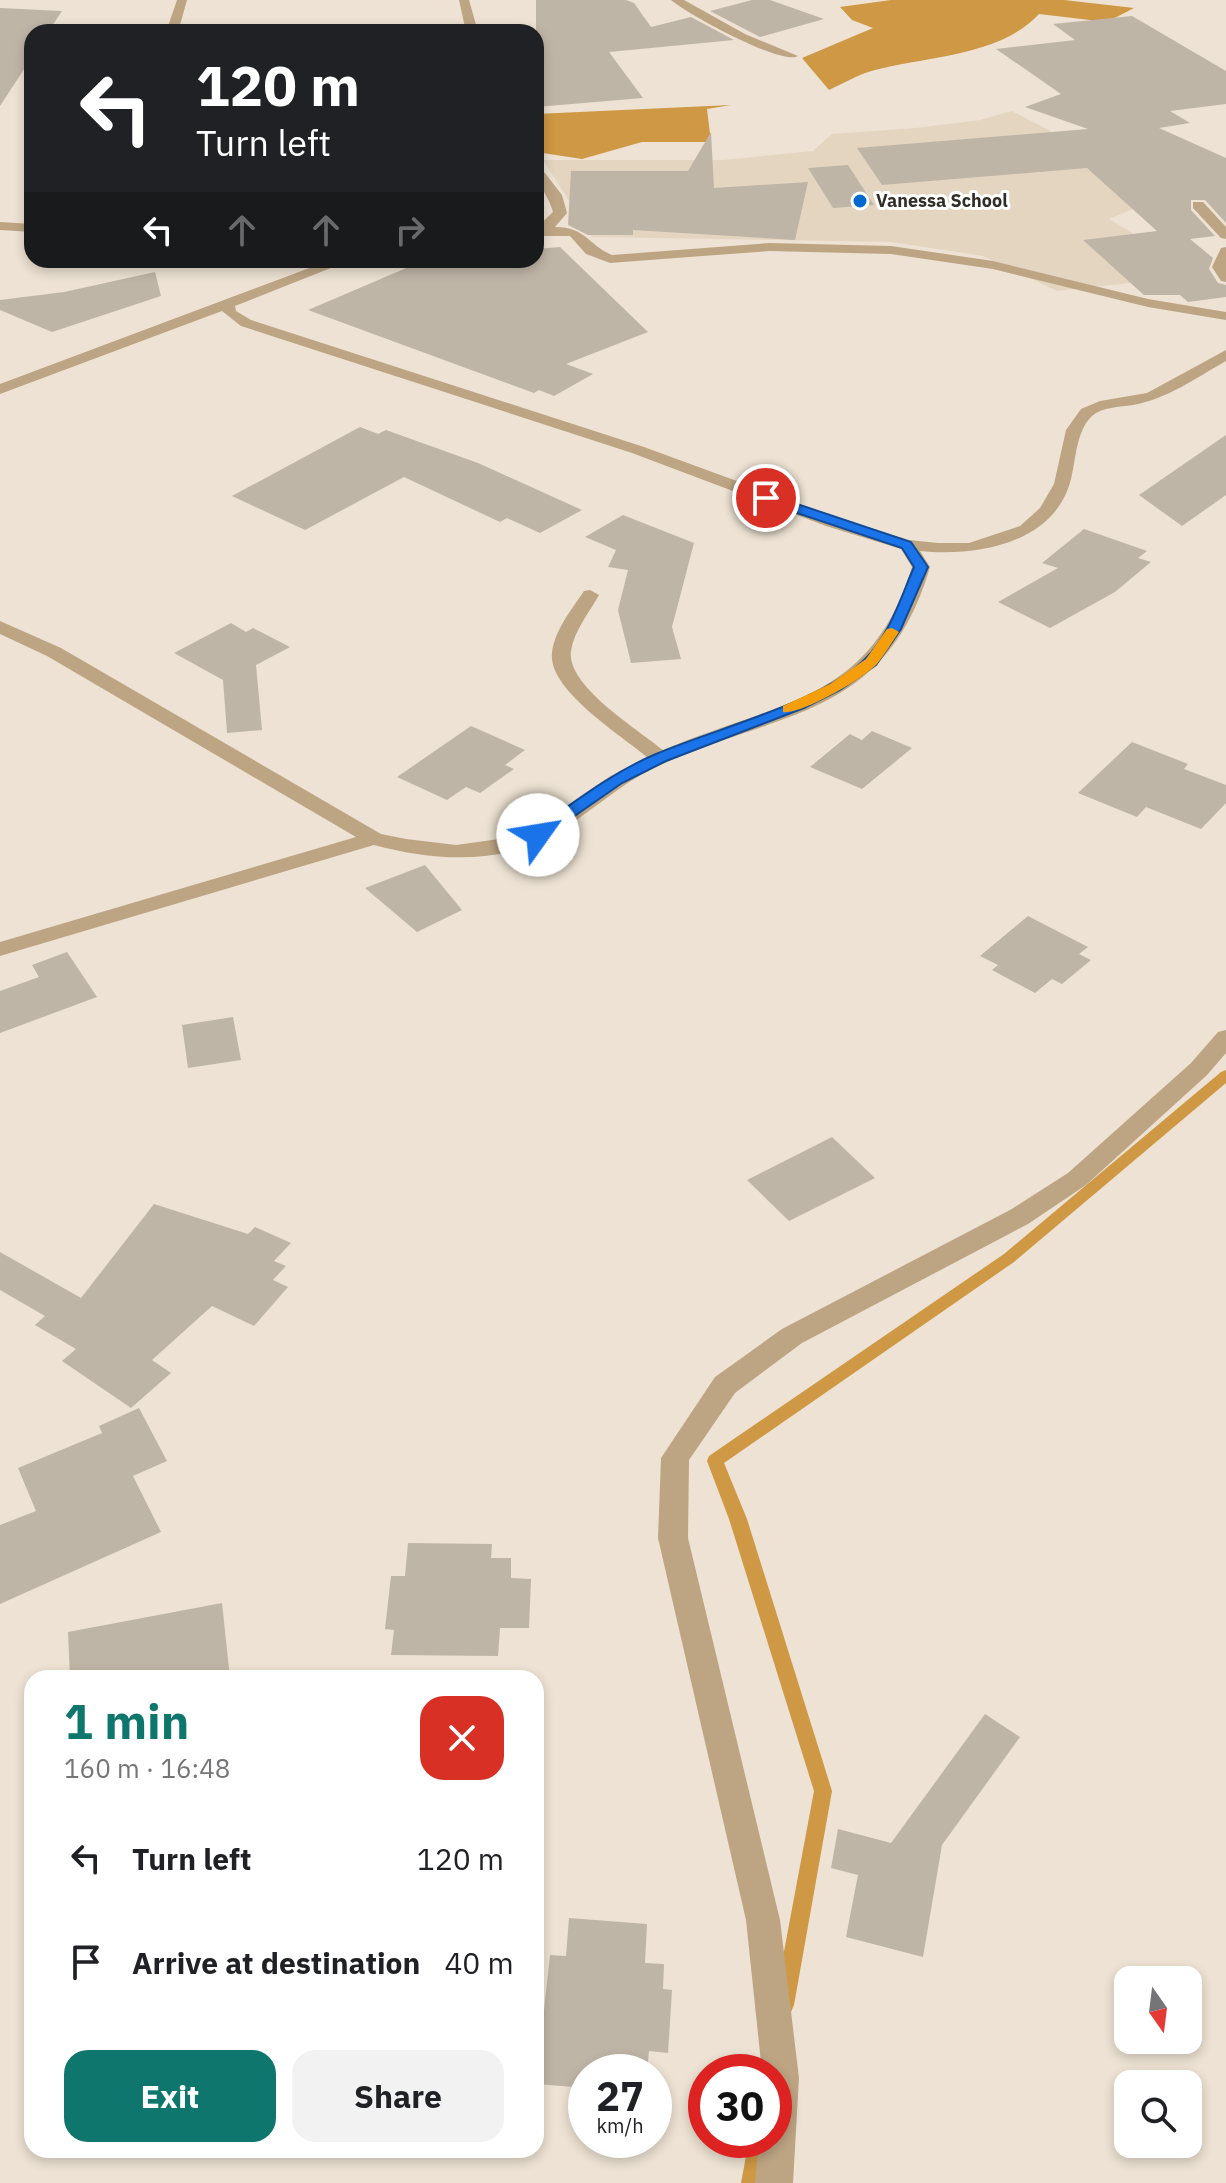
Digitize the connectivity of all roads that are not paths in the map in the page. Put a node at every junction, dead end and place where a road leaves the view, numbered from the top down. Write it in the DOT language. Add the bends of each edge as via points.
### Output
graph roads {
  1 [pos="182,0"];
  2 [pos="464,0"];
  3 [pos="676,0"];
  4 [pos="174,24"];
  5 [pos="470,24"];
  6 [pos="792,56"];
  7 [pos="544,181"];
  8 [pos="1198,205"];
  9 [pos="0,226"];
  10 [pos="24,228"];
  11 [pos="544,228"];
  12 [pos="544,232"];
  13 [pos="1226,235"];
  14 [pos="1226,251"];
  15 [pos="319,268"];
  16 [pos="1226,278"];
  17 [pos="226,302"];
  18 [pos="1226,316"];
  19 [pos="1226,355"];
  20 [pos="0,389"];
  21 [pos="907,545"];
  22 [pos="590,595"];
  23 [pos="0,627"];
  24 [pos="660,757"];
  25 [pos="374,838"];
  26 [pos="0,949"];
  27 [pos="1226,1038"];
  28 [pos="774,2183"];
  1 -- 4 [label="street"];
  2 -- 5 [label="street"];
  3 -- 6 [label="street" via="741,36"];
  7 -- 11 [label="street" via="560,213"];
  8 -- 13 [label="street"];
  9 -- 10 [label="street"];
  12 -- 18 [label="street" via="576,232 599,256 621,259 761,247 916,252 986,262 1154,304"];
  14 -- 16 [label="street" via="1219,267"];
  15 -- 17 [label="street"];
  17 -- 20 [label="street"];
  17 -- 21 [label="street" via="230,313 246,323 624,445"];
  19 -- 21 [label="street" via="1151,397 1087,412 1074,430 1062,484 1047,511 1026,530 970,548"];
  21 -- 24 [label="street" via="921,567 918,578 871,662 799,705"];
  22 -- 24 [label="street" via="566,638 562,670 574,688"];
  23 -- 25 [label="street" via="54,652"];
  24 -- 25 [label="street" via="538,835 507,846 422,848"];
  25 -- 26 [label="street"];
  27 -- 28 [label="street" via="1077,1179 1019,1217 792,1336 725,1385 675,1458 673,1538 763,1920 781,2078"];
}
